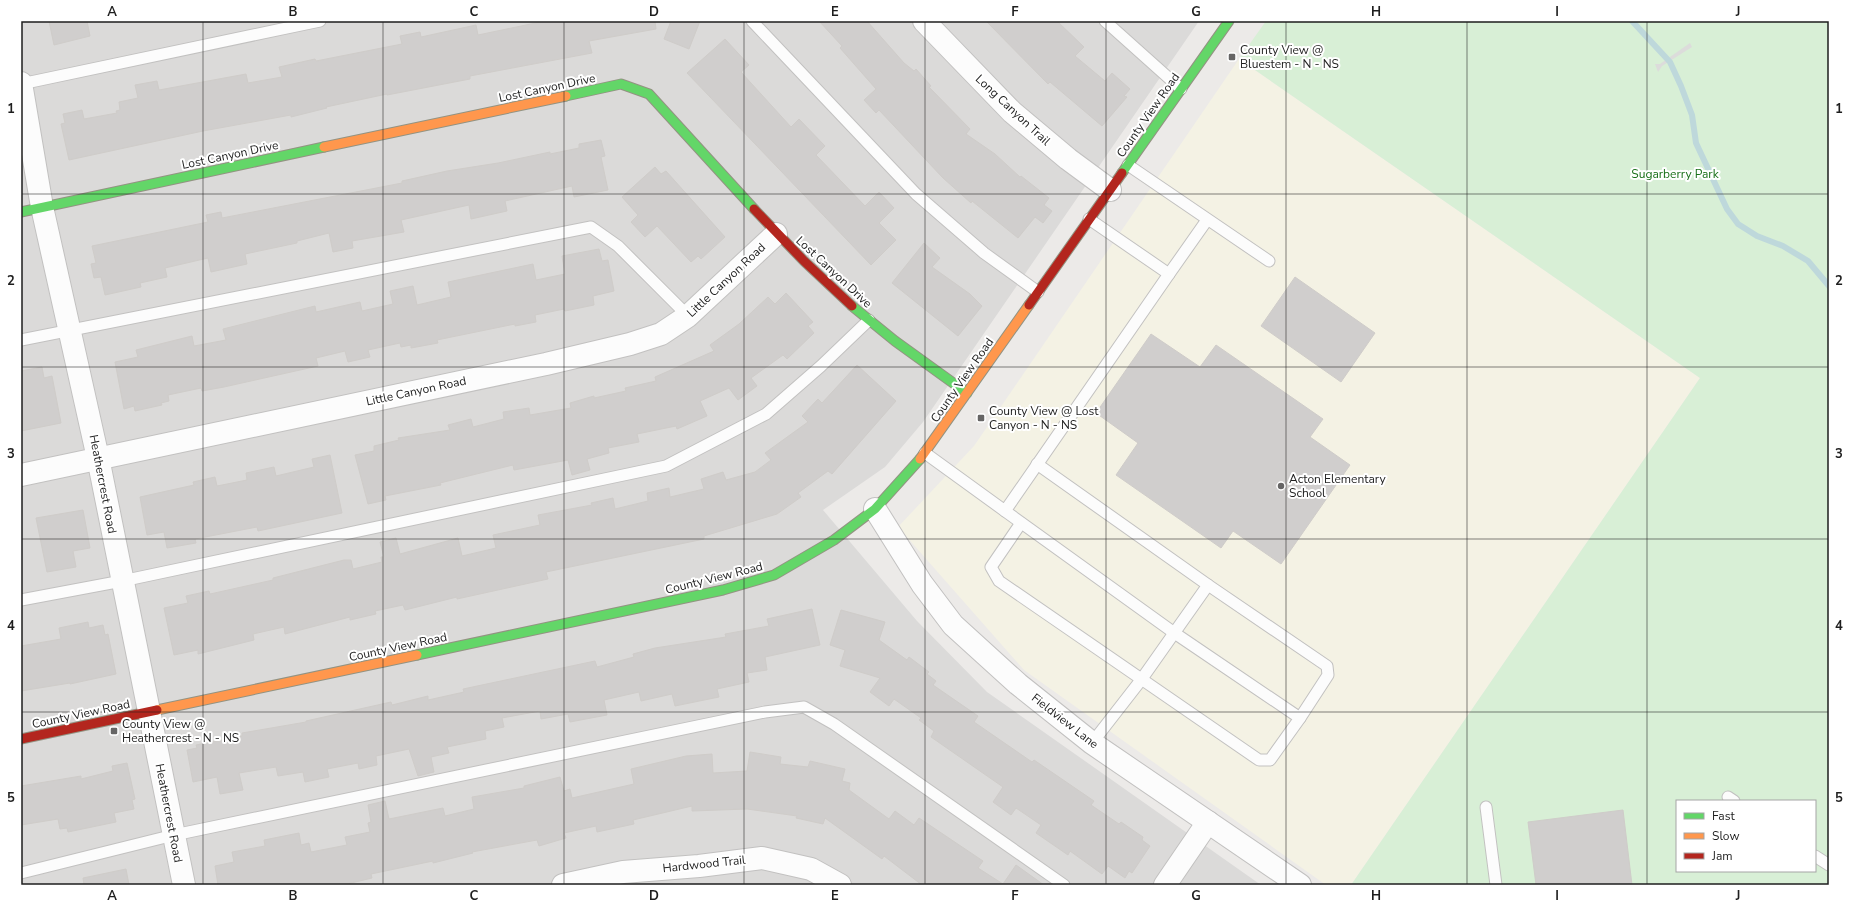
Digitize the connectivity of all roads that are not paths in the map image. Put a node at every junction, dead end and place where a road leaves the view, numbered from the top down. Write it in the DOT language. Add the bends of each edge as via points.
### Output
graph roads {
  1 [pos="320,21"];
  2 [pos="752,21"];
  3 [pos="924,21"];
  4 [pos="1105,21"];
  5 [pos="1229,21"];
  6 [pos="21,84"];
  7 [pos="1181,89"];
  8 [pos="1128,164"];
  9 [pos="1110,190"];
  10 [pos="42,207"];
  11 [pos="21,212"];
  12 [pos="1090,219"];
  13 [pos="1208,220"];
  14 [pos="776,234"];
  15 [pos="1269,261"];
  16 [pos="1169,274"];
  17 [pos="1038,292"];
  18 [pos="688,316"];
  19 [pos="869,320"];
  20 [pos="71,330"];
  21 [pos="21,340"];
  22 [pos="967,394"];
  23 [pos="925,453"];
  24 [pos="98,458"];
  25 [pos="1037,464"];
  26 [pos="21,475"];
  27 [pos="875,509"];
  28 [pos="1005,511"];
  29 [pos="1021,523"];
  30 [pos="122,581"];
  31 [pos="1208,584"];
  32 [pos="21,600"];
  33 [pos="1174,632"];
  34 [pos="1141,680"];
  35 [pos="148,712"];
  36 [pos="1300,718"];
  37 [pos="21,739"];
  38 [pos="1092,743"];
  39 [pos="1486,807"];
  40 [pos="1208,822"];
  41 [pos="174,835"];
  42 [pos="1816,857"];
  43 [pos="1829,865"];
  44 [pos="21,873"];
  45 [pos="184,885"];
  46 [pos="563,885"];
  47 [pos="840,885"];
  48 [pos="1064,885"];
  49 [pos="1165,885"];
  50 [pos="1300,885"];
  51 [pos="1496,885"];
  1 -- 6 [label="lane"];
  2 -- 17 [label="lane" via="916,194 984,253"];
  3 -- 9 [label="street, Long Canyon Trail" via="1012,112"];
  4 -- 7 [label="lane"];
  5 -- 7 [label="street, County View Road"];
  6 -- 10 [label="street, Heathercrest Road"];
  7 -- 8 [label="street, County View Road"];
  8 -- 9 [label="street, County View Road"];
  8 -- 13 [label="lane"];
  9 -- 12 [label="street, County View Road"];
  10 -- 11 [label="street, Lost Canyon Drive"];
  10 -- 14 [label="street, Lost Canyon Drive" via="621,84 649,94"];
  10 -- 20 [label="street, Heathercrest Road"];
  12 -- 16 [label="lane"];
  12 -- 17 [label="street, County View Road"];
  13 -- 15 [label="lane"];
  13 -- 16 [label="lane"];
  14 -- 18 [label="street, Little Canyon Road"];
  14 -- 19 [label="street, Lost Canyon Drive" via="827,284"];
  16 -- 25 [label="lane"];
  17 -- 22 [label="street, County View Road"];
  18 -- 20 [label="lane" via="618,246 591,227"];
  18 -- 24 [label="street, Little Canyon Road" via="661,334 630,344"];
  19 -- 22 [label="street, Lost Canyon Drive"];
  19 -- 30 [label="lane" via="766,414 666,466"];
  20 -- 21 [label="lane"];
  20 -- 24 [label="street, Heathercrest Road"];
  22 -- 23 [label="street, County View Road"];
  23 -- 27 [label="street, County View Road"];
  23 -- 28 [label="lane"];
  24 -- 26 [label="street, Little Canyon Road"];
  24 -- 30 [label="street, Heathercrest Road"];
  25 -- 28 [label="lane"];
  25 -- 31 [label="lane"];
  27 -- 35 [label="street, County View Road" via="834,540 774,575 723,590"];
  27 -- 38 [label="street, Fieldview Lane" via="922,584 953,625 1018,684"];
  28 -- 29 [label="lane"];
  29 -- 33 [label="lane"];
  29 -- 34 [label="lane" via="991,567 999,581"];
  30 -- 32 [label="lane"];
  30 -- 35 [label="street, Heathercrest Road"];
  31 -- 33 [label="lane"];
  31 -- 36 [label="lane" via="1327,666 1328,675"];
  33 -- 34 [label="lane"];
  33 -- 36 [label="lane"];
  34 -- 36 [label="lane" via="1259,760 1270,760"];
  34 -- 38 [label="lane"];
  35 -- 37 [label="street, County View Road"];
  35 -- 41 [label="street, Heathercrest Road"];
  38 -- 40 [label="street, Fieldview Lane"];
  39 -- 51 [label="lane"];
  40 -- 49 [label="street"];
  40 -- 50 [label="street, Fieldview Lane"];
  41 -- 44 [label="lane"];
  41 -- 45 [label="street, Heathercrest Road"];
  41 -- 48 [label="lane" via="765,712 804,707 834,724"];
  42 -- 43 [label="lane"];
  46 -- 47 [label="street, Hardwood Trail" via="623,872 762,858 811,869"];
}
